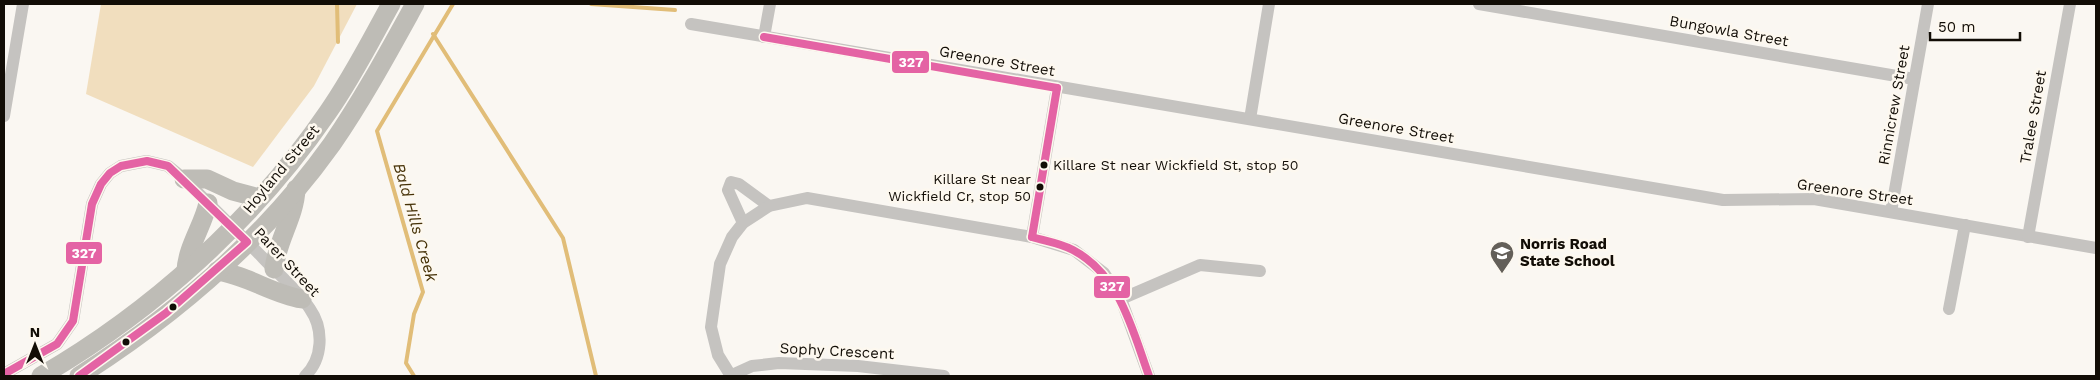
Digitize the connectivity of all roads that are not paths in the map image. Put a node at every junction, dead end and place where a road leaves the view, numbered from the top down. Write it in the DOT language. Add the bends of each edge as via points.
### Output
graph roads {
  1 [pos="23,4"];
  2 [pos="391,4"];
  3 [pos="415,4"];
  4 [pos="770,4"];
  5 [pos="1269,4"];
  6 [pos="1479,4"];
  7 [pos="1928,4"];
  8 [pos="2070,4"];
  9 [pos="691,24"];
  10 [pos="764,37"];
  11 [pos="1914,79"];
  12 [pos="1057,88"];
  13 [pos="4,116"];
  14 [pos="1250,119"];
  15 [pos="184,179"];
  16 [pos="296,189"];
  17 [pos="259,198"];
  18 [pos="208,203"];
  19 [pos="769,206"];
  20 [pos="1891,212"];
  21 [pos="743,223"];
  22 [pos="1965,225"];
  23 [pos="232,228"];
  24 [pos="1032,237"];
  25 [pos="2028,237"];
  26 [pos="247,242"];
  27 [pos="2096,248"];
  28 [pos="274,269"];
  29 [pos="186,271"];
  30 [pos="217,271"];
  31 [pos="1260,271"];
  32 [pos="302,299"];
  33 [pos="1120,299"];
  34 [pos="1949,309"];
  35 [pos="857,371"];
  36 [pos="4,374"];
  37 [pos="41,376"];
  38 [pos="79,376"];
  39 [pos="305,376"];
  40 [pos="730,376"];
  41 [pos="944,376"];
  42 [pos="1149,376"];
  1 -- 13 [label="street"];
  2 -- 17 [label="main road, Hoyland Street" via="329,112"];
  3 -- 16 [label="main road, Hoyland Street" via="368,90"];
  4 -- 10 [label="street"];
  5 -- 14 [label="street"];
  6 -- 11 [label="street, Bungowla Street"];
  7 -- 11 [label="street, Rinnicrew Street"];
  8 -- 25 [label="street, Tralee Street"];
  9 -- 10 [label="street, Greenore Street"];
  10 -- 12 [label="street, Greenore Street"];
  11 -- 20 [label="street, Rinnicrew Street"];
  12 -- 14 [label="street, Greenore Street"];
  12 -- 24 [label="street"];
  14 -- 20 [label="street, Greenore Street" via="1723,200 1814,199"];
  15 -- 17 [label="main road" via="207,179"];
  15 -- 18 [label="street, Parer Street"];
  15 -- 36 [label="street, Parer Street" via="168,166 147,161 121,166 110,173 92,204 73,322 57,344"];
  16 -- 26 [label="main road, Hoyland Street"];
  16 -- 28 [label="main road" via="296,206 276,251"];
  17 -- 23 [label="main road, Hoyland Street"];
  18 -- 23 [label="street, Parer Street"];
  18 -- 29 [label="main road" via="202,225 186,258"];
  19 -- 21 [label="street"];
  19 -- 21 [label="street" via="731,182 728,190"];
  19 -- 24 [label="street" via="807,198"];
  20 -- 22 [label="street, Greenore Street"];
  21 -- 40 [label="street" via="732,237 720,264 712,328 718,355"];
  22 -- 25 [label="street, Greenore Street"];
  22 -- 34 [label="street"];
  23 -- 26 [label="street, Parer Street"];
  23 -- 29 [label="main road, Hoyland Street"];
  24 -- 33 [label="street" via="1074,250 1104,273"];
  25 -- 27 [label="street, Greenore Street"];
  26 -- 28 [label="street, Parer Street"];
  26 -- 30 [label="main road, Hoyland Street"];
  28 -- 32 [label="street, Parer Street"];
  29 -- 37 [label="main road, Hoyland Street" via="115,329"];
  30 -- 32 [label="main road" via="241,276 284,296"];
  30 -- 38 [label="main road, Hoyland Street" via="151,328"];
  31 -- 33 [label="street" via="1200,266"];
  32 -- 39 [label="street, Parer Street" via="315,320 320,342 316,361"];
  33 -- 42 [label="street"];
  35 -- 40 [label="street, Sophy Crescent" via="766,364 741,369"];
  35 -- 41 [label="street, Sophy Crescent"];
}
